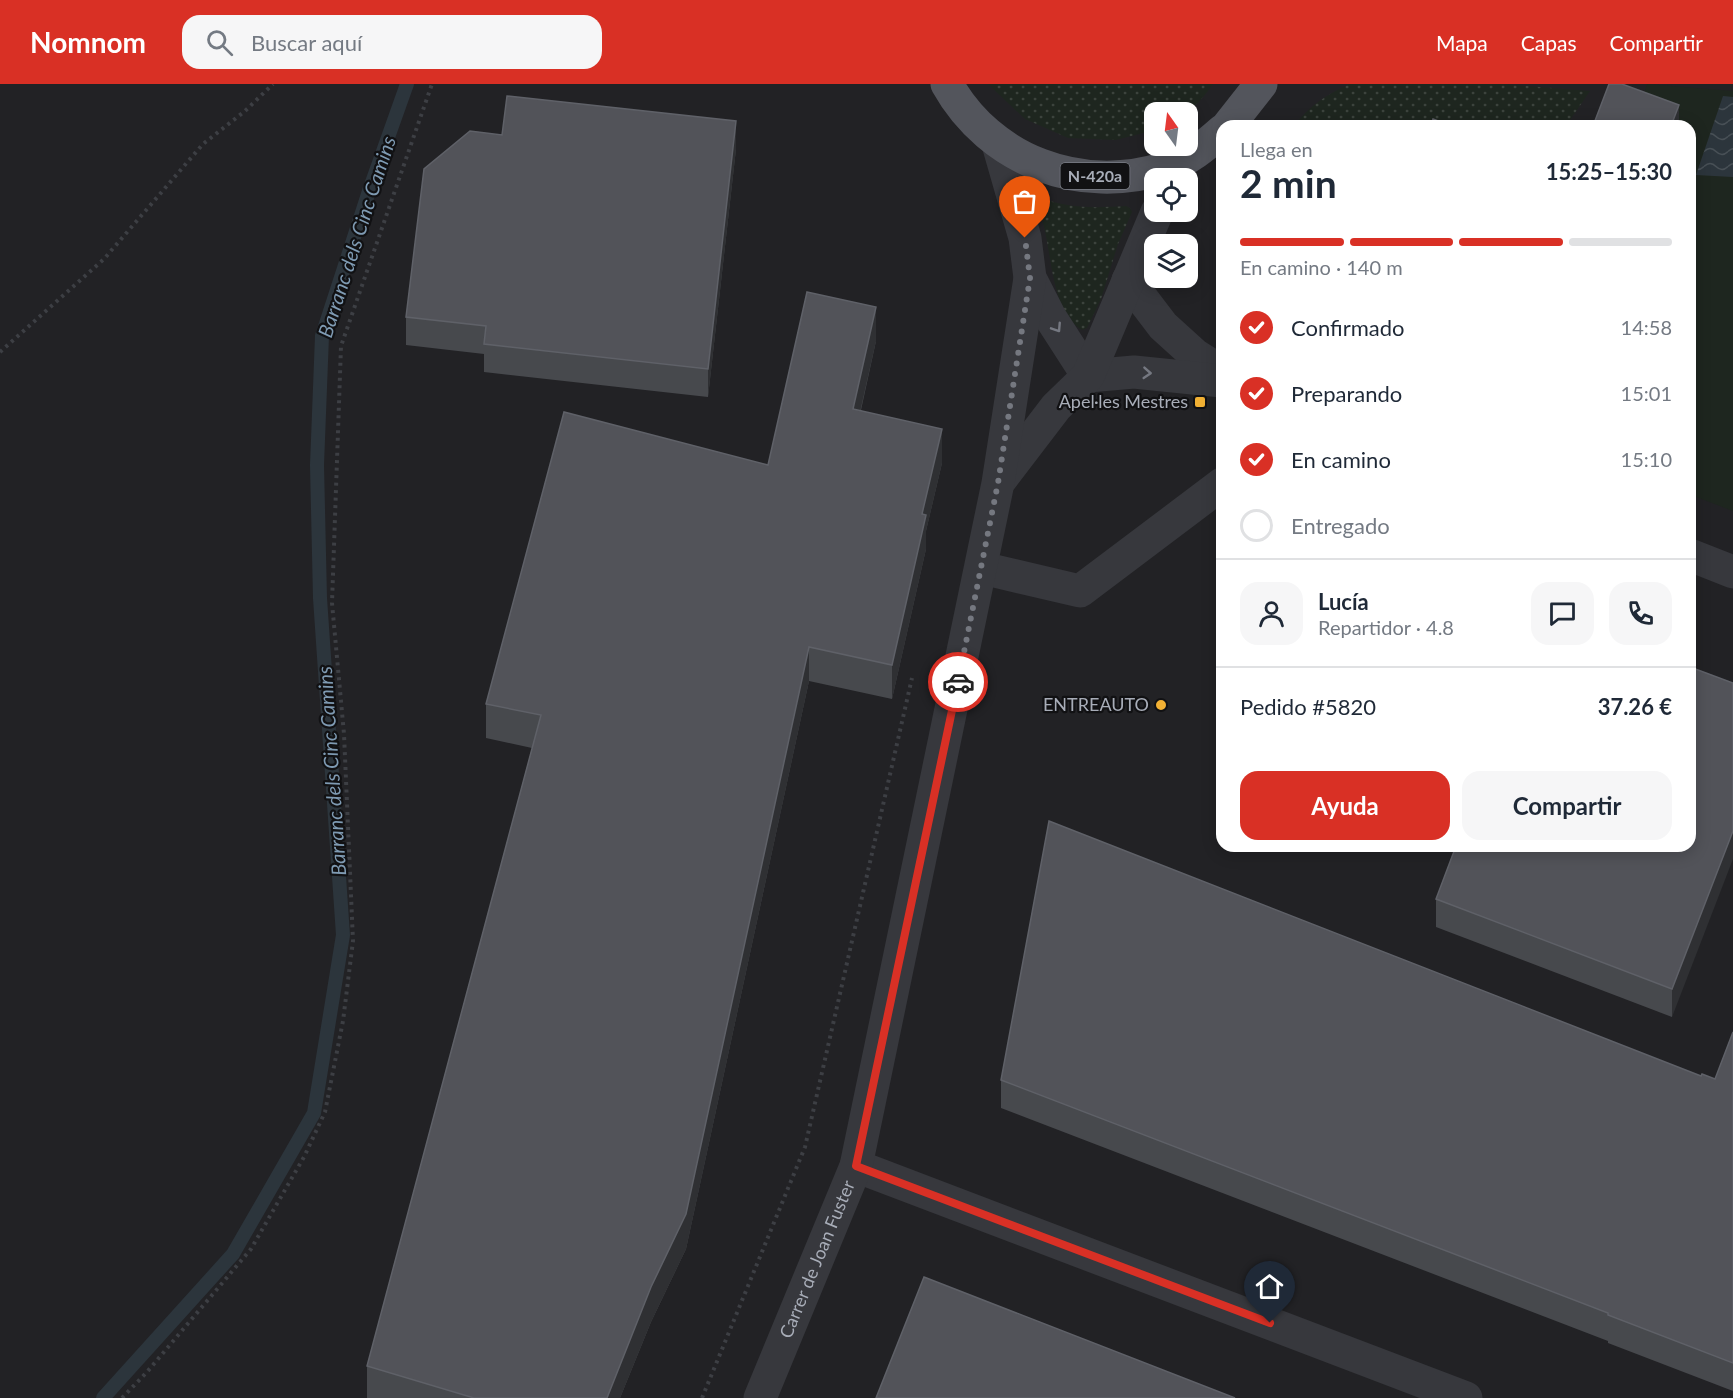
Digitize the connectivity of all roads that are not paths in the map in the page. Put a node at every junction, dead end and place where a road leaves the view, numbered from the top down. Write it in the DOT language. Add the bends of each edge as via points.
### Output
graph roads {
  1 [pos="947,84"];
  2 [pos="1273,84"];
  3 [pos="1245,105"];
  4 [pos="1216,137"];
  5 [pos="998,144"];
  6 [pos="1187,166"];
  7 [pos="1153,222"];
  8 [pos="1030,278"];
  9 [pos="1128,280"];
  10 [pos="1216,368"];
  11 [pos="1088,376"];
  12 [pos="1216,380"];
  13 [pos="998,483"];
  14 [pos="1216,489"];
  15 [pos="1696,557"];
  16 [pos="982,568"];
  17 [pos="1733,572"];
  18 [pos="856,1166"];
  19 [pos="760,1398"];
  20 [pos="1466,1398"];
  1 -- 5 [label="main road, N-420a" via="957,102"];
  2 -- 3 [label="main road"];
  4 -- 6 [label="main road, N-420a"];
  5 -- 6 [label="main road, N-420a" via="1036,165 1078,176 1128,176"];
  5 -- 8 [label="street, Carrer de Joan Fuster" via="1025,238"];
  7 -- 9 [label="street, Carrer de Joan Fuster"];
  8 -- 11 [label="street, Carrer de Joan Fuster, one-way"];
  8 -- 13 [label="street, Carrer de Joan Fuster"];
  9 -- 10 [label="street" via="1163,326"];
  9 -- 11 [label="street, Carrer de Joan Fuster"];
  11 -- 12 [label="street, one-way" via="1134,372"];
  11 -- 13 [label="street, Carrer de Joan Fuster" via="1056,407"];
  13 -- 16 [label="street, Carrer de Joan Fuster"];
  14 -- 16 [label="street" via="1080,591"];
  15 -- 17 [label="street"];
  16 -- 18 [label="street, Carrer de Joan Fuster"];
  18 -- 19 [label="street, Carrer de Joan Fuster"];
  18 -- 20 [label="street"];
}
